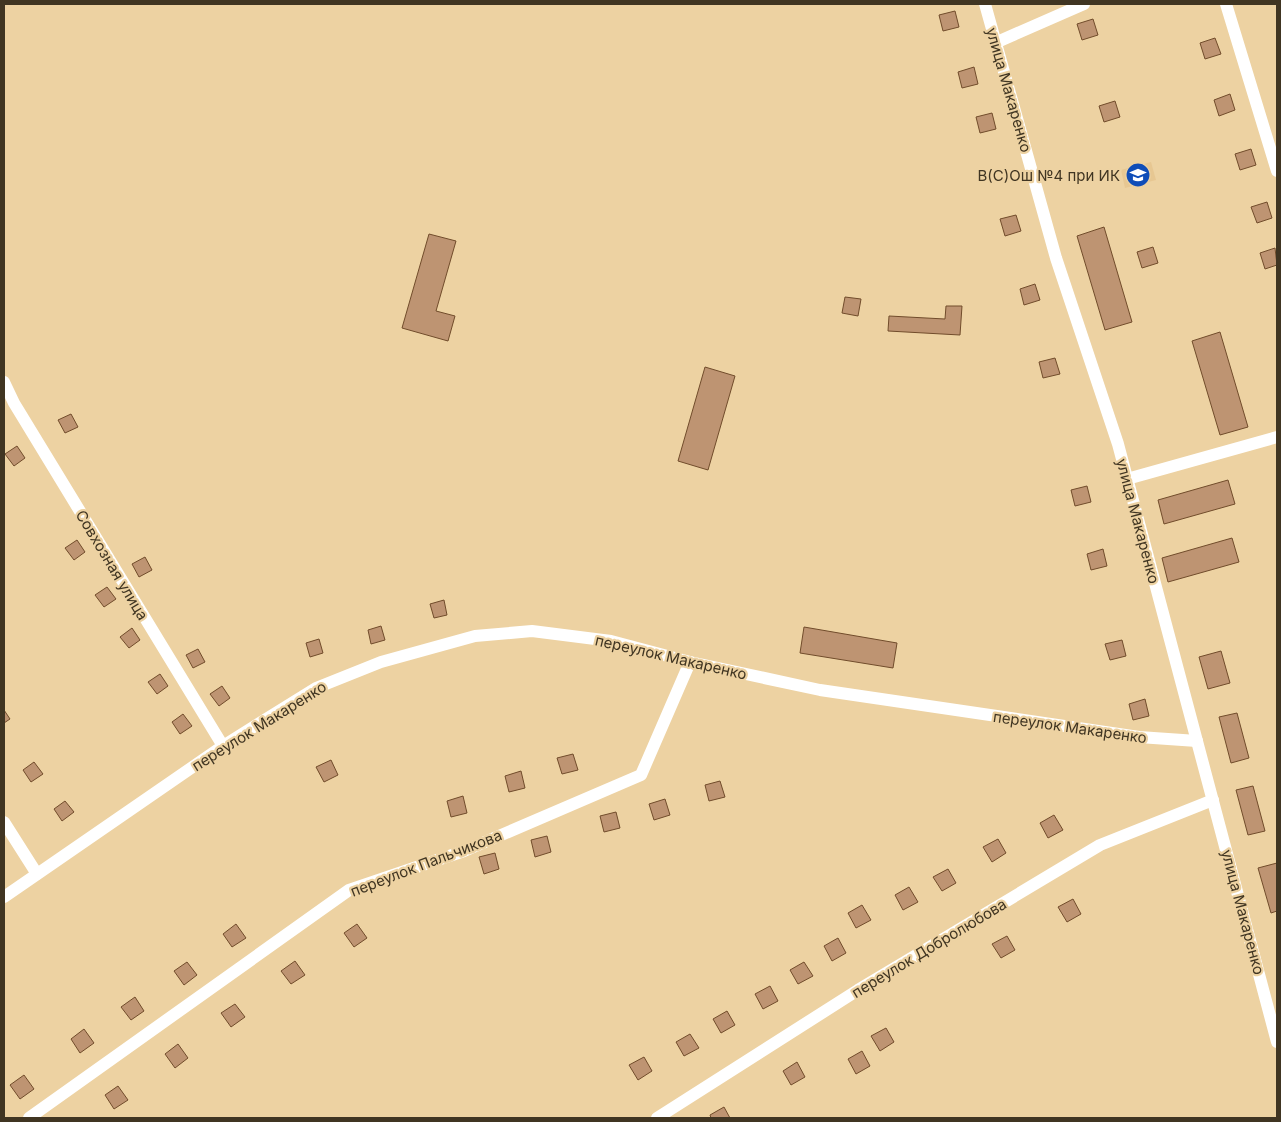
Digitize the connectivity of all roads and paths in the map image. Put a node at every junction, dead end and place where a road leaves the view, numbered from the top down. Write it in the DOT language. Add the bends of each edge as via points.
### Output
graph roads {
  1 [pos="985,4"];
  2 [pos="1084,4"];
  3 [pos="1226,4"];
  4 [pos="996,43"];
  5 [pos="1277,171"];
  6 [pos="4,382"];
  7 [pos="1277,437"];
  8 [pos="1127,479"];
  9 [pos="690,662"];
  10 [pos="1197,741"];
  11 [pos="223,746"];
  12 [pos="1213,800"];
  13 [pos="4,822"];
  14 [pos="37,874"];
  15 [pos="4,898"];
  16 [pos="1277,1042"];
  17 [pos="29,1118"];
  18 [pos="656,1118"];
  1 -- 4 [label="street, улица Макаренко"];
  2 -- 4 [label="street"];
  3 -- 5 [label="street"];
  4 -- 8 [label="street, улица Макаренко" via="1056,258"];
  6 -- 11 [label="street, Совхозная улица"];
  7 -- 8 [label="street"];
  8 -- 10 [label="street, улица Макаренко"];
  9 -- 10 [label="street, переулок Макаренко" via="820,690 1139,737"];
  9 -- 11 [label="street, переулок Макаренко" via="611,641 532,631 475,636 381,662 316,688"];
  9 -- 17 [label="street, переулок Пальчикова" via="641,775 464,851 349,890"];
  10 -- 12 [label="street, улица Макаренко"];
  11 -- 14 [label="street, переулок Макаренко"];
  12 -- 16 [label="street, улица Макаренко"];
  12 -- 18 [label="street, переулок Добролюбова" via="1100,845 858,990"];
  13 -- 14 [label="street"];
  14 -- 15 [label="street, переулок Макаренко"];
}
